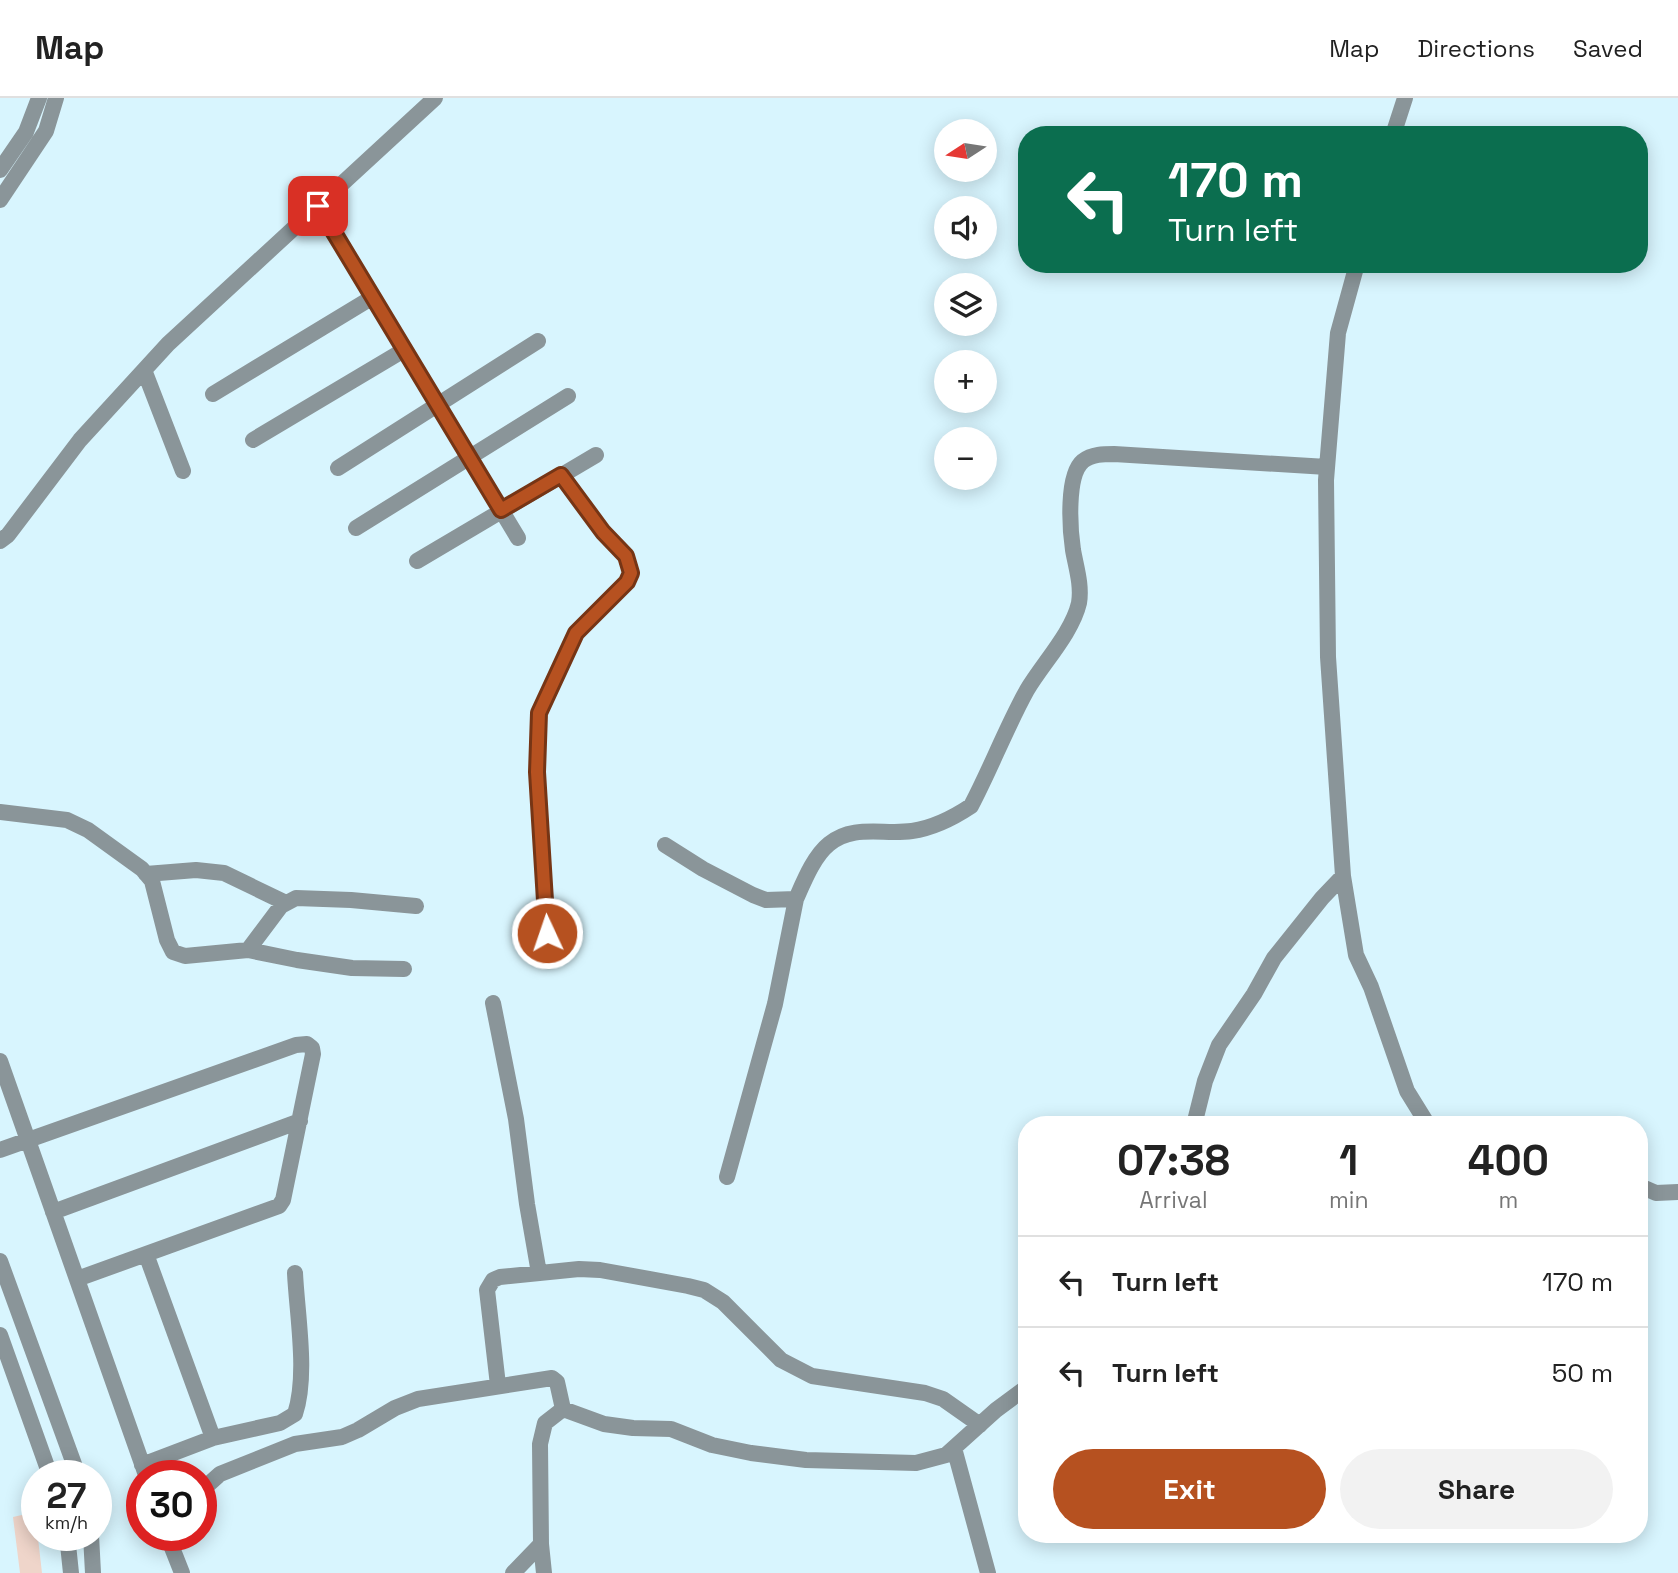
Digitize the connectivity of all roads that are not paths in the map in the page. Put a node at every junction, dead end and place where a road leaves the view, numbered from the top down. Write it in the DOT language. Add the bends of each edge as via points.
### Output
graph roads {
  1 [pos="39,98"];
  2 [pos="56,98"];
  3 [pos="435,98"];
  4 [pos="1405,98"];
  5 [pos="1397,126"];
  6 [pos="0,170"];
  7 [pos="0,200"];
  8 [pos="318,206"];
  9 [pos="1355,273"];
  10 [pos="373,297"];
  11 [pos="538,341"];
  12 [pos="404,350"];
  13 [pos="144,370"];
  14 [pos="214,394"];
  15 [pos="568,396"];
  16 [pos="437,404"];
  17 [pos="254,440"];
  18 [pos="596,455"];
  19 [pos="469,458"];
  20 [pos="1327,467"];
  21 [pos="338,468"];
  22 [pos="183,471"];
  23 [pos="561,475"];
  24 [pos="501,510"];
  25 [pos="356,528"];
  26 [pos="518,538"];
  27 [pos="0,541"];
  28 [pos="417,561"];
  29 [pos="0,812"];
  30 [pos="664,845"];
  31 [pos="146,874"];
  32 [pos="1343,876"];
  33 [pos="796,898"];
  34 [pos="286,903"];
  35 [pos="415,906"];
  36 [pos="547,933"];
  37 [pos="248,950"];
  38 [pos="404,969"];
  39 [pos="493,1003"];
  40 [pos="0,1061"];
  41 [pos="1196,1116"];
  42 [pos="1422,1116"];
  43 [pos="300,1121"];
  44 [pos="27,1139"];
  45 [pos="0,1150"];
  46 [pos="727,1177"];
  47 [pos="1648,1190"];
  48 [pos="1678,1192"];
  49 [pos="53,1212"];
  50 [pos="146,1254"];
  51 [pos="0,1261"];
  52 [pos="295,1273"];
  53 [pos="540,1273"];
  54 [pos="76,1279"];
  55 [pos="0,1335"];
  56 [pos="498,1385"];
  57 [pos="1018,1394"];
  58 [pos="562,1409"];
  59 [pos="980,1425"];
  60 [pos="213,1438"];
  61 [pos="954,1448"];
  62 [pos="45,1460"];
  63 [pos="73,1460"];
  64 [pos="140,1460"];
  65 [pos="166,1460"];
  66 [pos="217,1477"];
  67 [pos="541,1544"];
  68 [pos="69,1551"];
  69 [pos="92,1551"];
  70 [pos="173,1551"];
  71 [pos="71,1573"];
  72 [pos="93,1573"];
  73 [pos="181,1573"];
  74 [pos="513,1573"];
  75 [pos="544,1573"];
  76 [pos="988,1573"];
  1 -- 6 [label="street" via="26,132"];
  2 -- 7 [label="street" via="46,131"];
  3 -- 8 [label="street"];
  4 -- 5 [label="street"];
  8 -- 10 [label="street"];
  8 -- 13 [label="street"];
  9 -- 20 [label="street" via="1338,333"];
  10 -- 12 [label="street"];
  10 -- 14 [label="street"];
  11 -- 16 [label="street"];
  12 -- 16 [label="street"];
  12 -- 17 [label="street"];
  13 -- 22 [label="street"];
  13 -- 27 [label="street" via="80,440"];
  15 -- 19 [label="street"];
  16 -- 19 [label="street"];
  16 -- 21 [label="street"];
  18 -- 23 [label="street"];
  19 -- 24 [label="street"];
  19 -- 25 [label="street"];
  20 -- 32 [label="street" via="1328,657"];
  20 -- 33 [label="street" via="1114,454 1083,461 1074,482 1071,513 1079,601 1073,619 1028,690 971,806 954,818 914,831 845,833 827,845"];
  23 -- 24 [label="street"];
  23 -- 36 [label="street" via="626,556 631,573 576,633 539,713 537,772"];
  24 -- 26 [label="street"];
  24 -- 28 [label="street"];
  29 -- 31 [label="street" via="67,821 88,830"];
  30 -- 33 [label="street" via="753,895 766,900"];
  31 -- 34 [label="street" via="223,873"];
  31 -- 37 [label="street" via="173,952 185,956"];
  32 -- 41 [label="street" via="1274,958 1219,1045"];
  32 -- 42 [label="street" via="1356,955 1407,1091"];
  33 -- 46 [label="street" via="775,1004"];
  34 -- 35 [label="street" via="296,898"];
  34 -- 37 [label="street"];
  37 -- 38 [label="street" via="352,968"];
  39 -- 53 [label="street"];
  40 -- 44 [label="street"];
  43 -- 44 [label="street" via="313,1054 307,1044"];
  43 -- 49 [label="street"];
  43 -- 50 [label="street" via="279,1206"];
  44 -- 45 [label="street"];
  44 -- 49 [label="street"];
  47 -- 48 [label="street"];
  49 -- 54 [label="street"];
  50 -- 54 [label="street"];
  50 -- 60 [label="street"];
  51 -- 63 [label="street"];
  52 -- 60 [label="street" via="301,1381 295,1414 280,1423"];
  53 -- 56 [label="street" via="500,1277 489,1284"];
  53 -- 59 [label="street" via="600,1270 704,1290 737,1313 781,1360 812,1376 925,1393 943,1399"];
  54 -- 64 [label="street"];
  55 -- 62 [label="street"];
  56 -- 58 [label="street" via="552,1378 557,1382"];
  56 -- 66 [label="street" via="418,1399 342,1437 295,1444"];
  57 -- 59 [label="street"];
  58 -- 61 [label="street" via="604,1424 671,1429 712,1445 806,1460 916,1463 946,1455"];
  58 -- 67 [label="street" via="545,1423 540,1444"];
  59 -- 61 [label="street"];
  60 -- 65 [label="street"];
  61 -- 76 [label="street"];
  67 -- 74 [label="street"];
  67 -- 75 [label="street"];
  68 -- 71 [label="street"];
  69 -- 72 [label="street"];
  70 -- 73 [label="street"];
}
